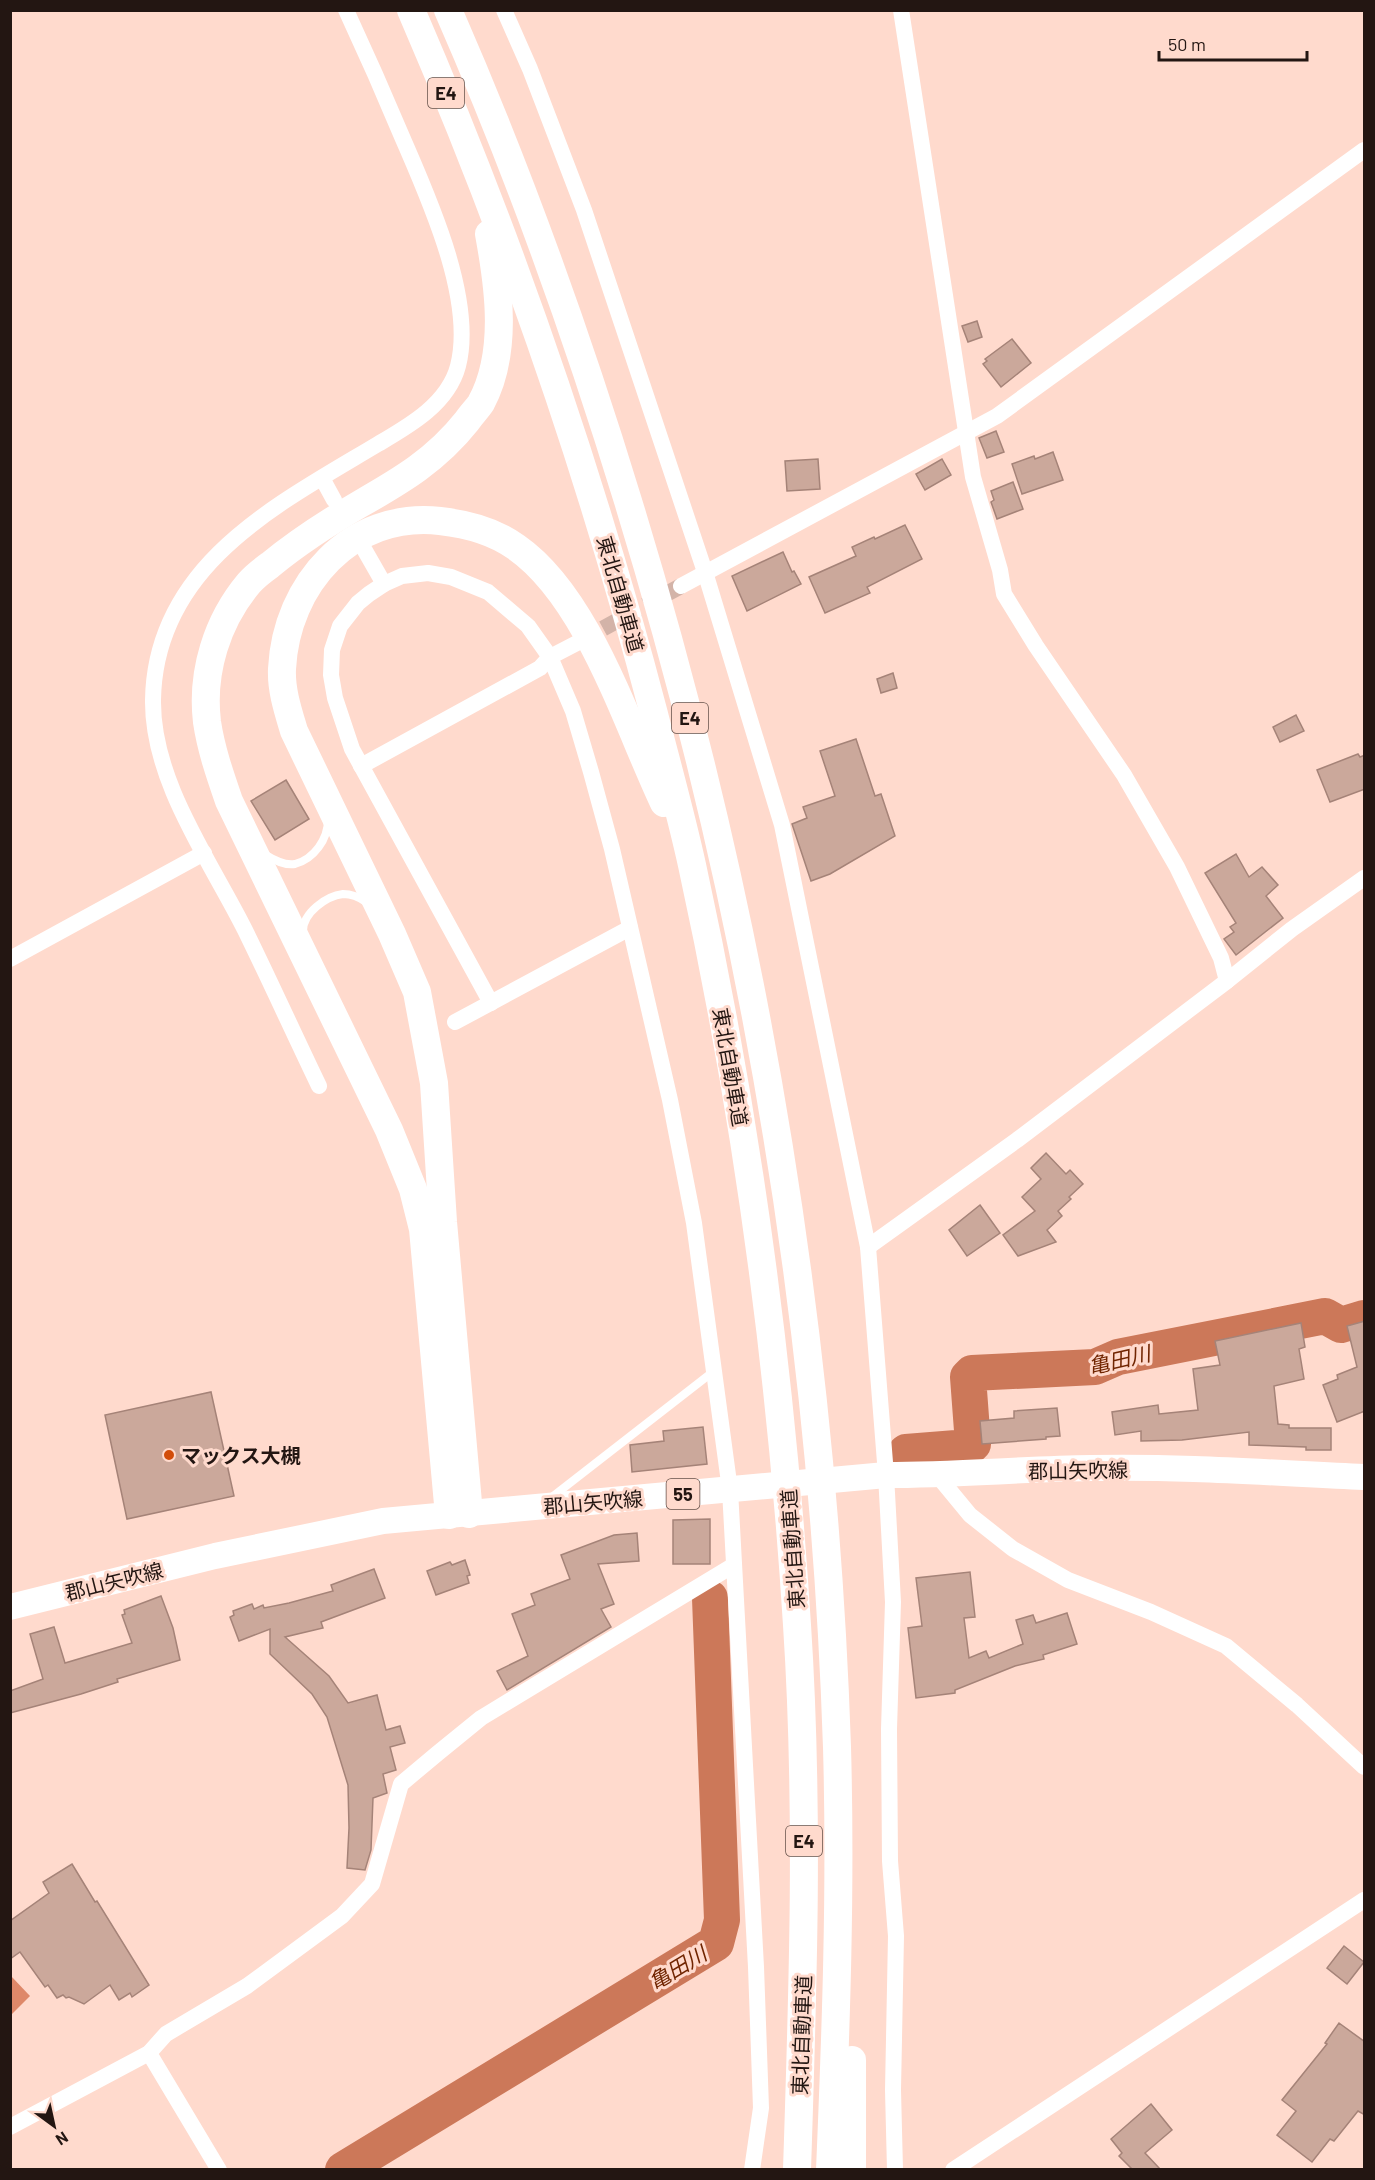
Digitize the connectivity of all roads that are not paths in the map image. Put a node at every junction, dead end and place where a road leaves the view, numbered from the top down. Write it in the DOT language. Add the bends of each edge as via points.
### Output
graph roads {
  1 [pos="346,10"];
  2 [pos="411,10"];
  3 [pos="448,10"];
  4 [pos="504,10"];
  5 [pos="900,10"];
  6 [pos="1365,150"];
  7 [pos="480,176"];
  8 [pos="967,432"];
  9 [pos="322,478"];
  10 [pos="334,500"];
  11 [pos="364,549"];
  12 [pos="705,572"];
  13 [pos="384,584"];
  14 [pos="681,586"];
  15 [pos="577,643"];
  16 [pos="550,657"];
  17 [pos="361,766"];
  18 [pos="324,796"];
  19 [pos="245,834"];
  20 [pos="204,853"];
  21 [pos="692,862"];
  22 [pos="1365,878"];
  23 [pos="381,912"];
  24 [pos="630,928"];
  25 [pos="10,959"];
  26 [pos="308,966"];
  27 [pos="1227,981"];
  28 [pos="491,1003"];
  29 [pos="455,1022"];
  30 [pos="319,1086"];
  31 [pos="868,1247"];
  32 [pos="714,1371"];
  33 [pos="886,1475"];
  34 [pos="937,1475"];
  35 [pos="1365,1477"];
  36 [pos="730,1490"];
  37 [pos="540,1507"];
  38 [pos="459,1514"];
  39 [pos="734,1565"];
  40 [pos="10,1607"];
  41 [pos="1365,1767"];
  42 [pos="1365,1899"];
  43 [pos="837,1933"];
  44 [pos="149,2053"];
  45 [pos="10,2127"];
  46 [pos="219,2169"];
  47 [pos="752,2169"];
  48 [pos="797,2169"];
  49 [pos="830,2169"];
  50 [pos="852,2169"];
  51 [pos="895,2169"];
  52 [pos="953,2169"];
  1 -- 9 [label="street" via="436,214 461,316 461,339 458,366 448,390 432,407 409,426"];
  2 -- 7 [label="highway, 東北自動車道 / E4"];
  3 -- 43 [label="highway, 東北自動車道 / E4" via="511,161 572,325 641,546 696,741 754,1006 788,1201 818,1454 837,1748"];
  4 -- 12 [label="street" via="584,210"];
  5 -- 8 [label="street"];
  6 -- 8 [label="street" via="997,416"];
  7 -- 19 [label="highway" via="493,256 498,331 495,368 480,404 435,456 287,551 250,581 227,615 208,664 207,722 229,801"];
  7 -- 21 [label="highway, 東北自動車道 / E4" via="539,337 607,546"];
  8 -- 12 [label="street"];
  8 -- 27 [label="street" via="973,477 1004,594 1124,775 1177,867 1221,958"];
  9 -- 10 [label="street"];
  9 -- 20 [label="street" via="262,515 228,543 192,582 165,634 153,701 156,730 163,764"];
  11 -- 13 [label="street"];
  12 -- 14 [label="street"];
  12 -- 31 [label="street" via="782,825"];
  13 -- 16 [label="street" via="402,576 428,573 470,583 488,592 528,626"];
  13 -- 17 [label="street" via="358,603 340,626 332,650 335,698"];
  15 -- 16 [label="street"];
  16 -- 17 [label="street" via="540,668"];
  16 -- 24 [label="street" via="573,711"];
  17 -- 28 [label="street"];
  18 -- 19 [label="lane" via="326,836 311,855 294,864 265,855"];
  18 -- 21 [label="highway" via="284,699 283,660 295,608 311,579 331,557 371,530 422,519 457,522 489,531 516,547 544,570 565,596 609,679"];
  18 -- 23 [label="highway"];
  19 -- 26 [label="highway"];
  20 -- 25 [label="street"];
  20 -- 30 [label="street"];
  21 -- 48 [label="highway, 東北自動車道 / E4" via="740,1112 773,1339 785,1460 797,1628 804,1848"];
  22 -- 27 [label="street" via="1292,928"];
  23 -- 26 [label="lane" via="359,897 343,894 312,910 303,924 302,941"];
  23 -- 38 [label="highway" via="417,992 434,1083"];
  24 -- 28 [label="street"];
  24 -- 32 [label="street" via="694,1223"];
  26 -- 38 [label="highway" via="389,1130 413,1189 423,1229"];
  27 -- 31 [label="street"];
  28 -- 29 [label="street"];
  31 -- 33 [label="street"];
  32 -- 36 [label="street"];
  32 -- 37 [label="lane"];
  33 -- 34 [label="main road, 郡山矢吹線 / 55"];
  33 -- 36 [label="main road, 郡山矢吹線 / 55"];
  33 -- 51 [label="street" via="893,1602 889,1729 890,1861 896,1936"];
  34 -- 35 [label="main road, 郡山矢吹線 / 55" via="1092,1467"];
  34 -- 41 [label="street" via="970,1515 1013,1550 1068,1580 1226,1646"];
  36 -- 37 [label="main road, 郡山矢吹線 / 55"];
  36 -- 39 [label="street"];
  37 -- 38 [label="main road, 郡山矢吹線 / 55"];
  38 -- 40 [label="main road, 郡山矢吹線 / 55" via="383,1521 226,1554"];
  39 -- 44 [label="street" via="481,1718 438,1753 401,1784 372,1884 342,1916 247,1986 166,2034"];
  39 -- 47 [label="street" via="761,2108"];
  42 -- 52 [label="street"];
  43 -- 49 [label="highway, 東北自動車道 / E4"];
  43 -- 50 [label="highway" via="851,2034"];
  44 -- 45 [label="street"];
  44 -- 46 [label="street"];
}
